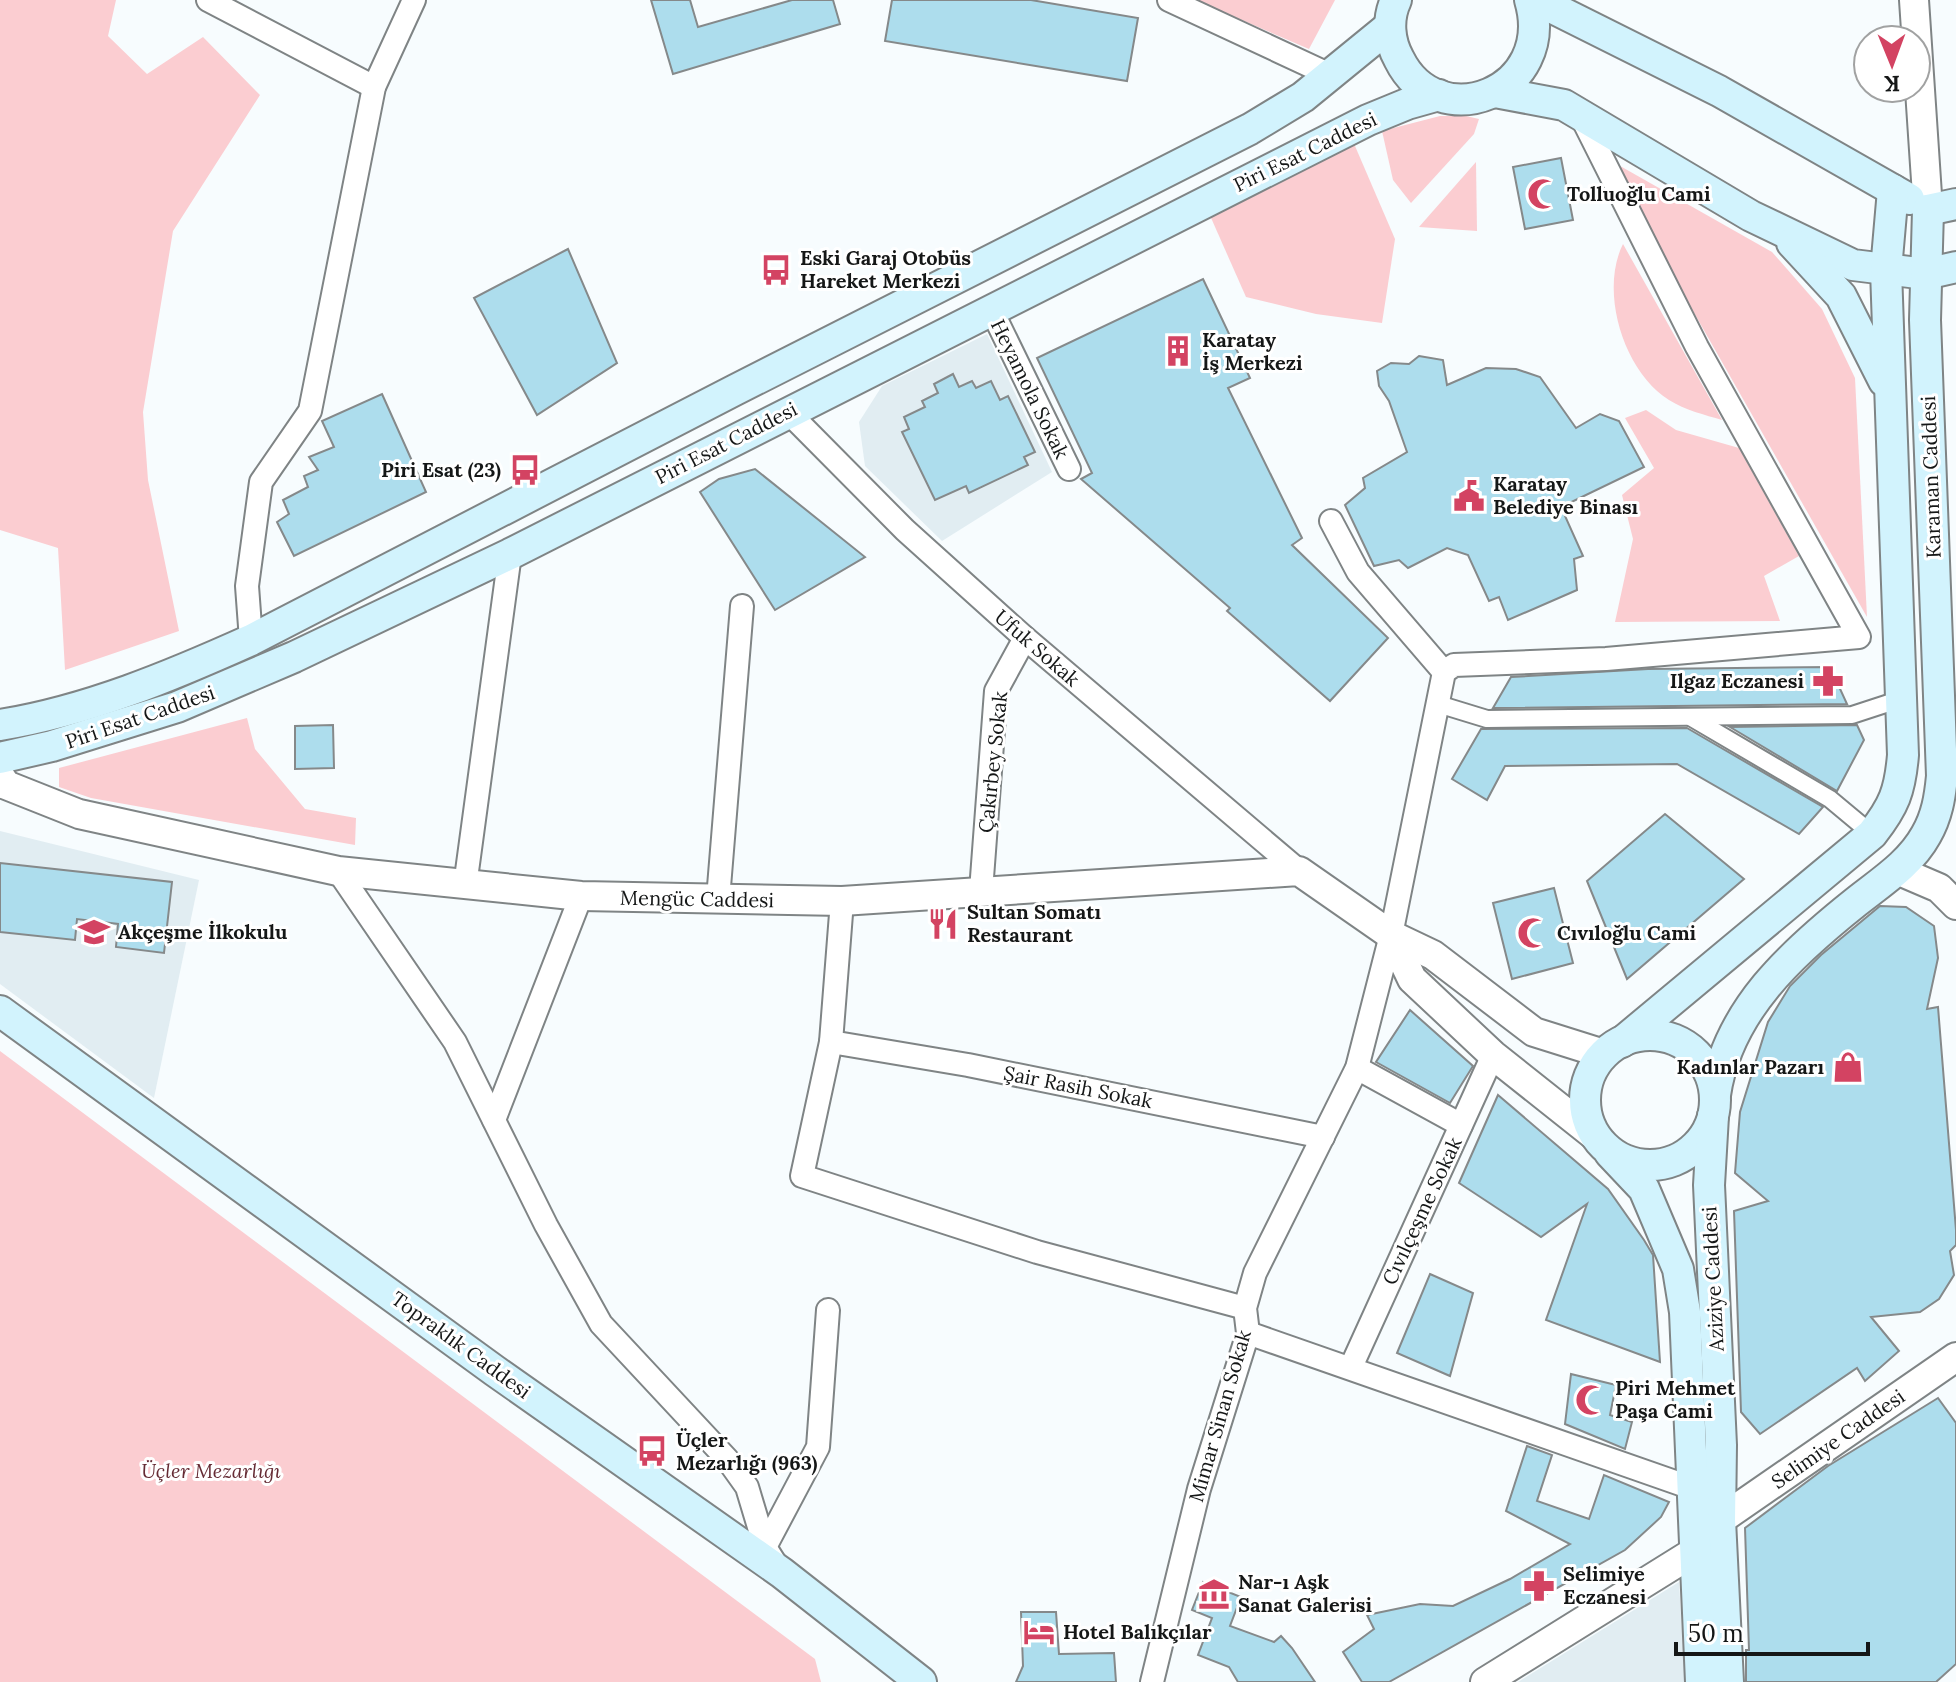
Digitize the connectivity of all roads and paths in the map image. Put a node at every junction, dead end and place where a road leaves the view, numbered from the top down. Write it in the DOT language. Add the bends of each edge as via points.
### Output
graph roads {
  1 [pos="208,0"];
  2 [pos="414,0"];
  3 [pos="1169,0"];
  4 [pos="1530,0"];
  5 [pos="1537,0"];
  6 [pos="1914,0"];
  7 [pos="1393,8"];
  8 [pos="1330,75"];
  9 [pos="374,87"];
  10 [pos="1495,92"];
  11 [pos="1439,95"];
  12 [pos="1581,116"];
  13 [pos="1893,190"];
  14 [pos="1942,207"];
  15 [pos="1776,228"];
  16 [pos="1956,267"];
  17 [pos="1886,270"];
  18 [pos="1926,274"];
  19 [pos="991,309"];
  20 [pos="1891,397"];
  21 [pos="788,412"];
  22 [pos="1069,469"];
  23 [pos="1331,521"];
  24 [pos="510,554"];
  25 [pos="1946,598"];
  26 [pos="742,606"];
  27 [pos="1025,638"];
  28 [pos="251,640"];
  29 [pos="1444,672"];
  30 [pos="1901,699"];
  31 [pos="1438,704"];
  32 [pos="1690,717"];
  33 [pos="0,725"];
  34 [pos="0,758"];
  35 [pos="0,776"];
  36 [pos="1948,800"];
  37 [pos="1872,834"];
  38 [pos="1897,870"];
  39 [pos="338,871"];
  40 [pos="1299,871"];
  41 [pos="465,886"];
  42 [pos="981,891"];
  43 [pos="581,896"];
  44 [pos="718,899"];
  45 [pos="842,901"];
  46 [pos="1956,905"];
  47 [pos="1391,935"];
  48 [pos="0,1011"];
  49 [pos="831,1042"];
  50 [pos="1613,1048"];
  51 [pos="1493,1055"];
  52 [pos="1357,1068"];
  53 [pos="1714,1106"];
  54 [pos="494,1120"];
  55 [pos="1461,1125"];
  56 [pos="1323,1137"];
  57 [pos="1603,1144"];
  58 [pos="1245,1308"];
  59 [pos="828,1310"];
  60 [pos="1248,1333"];
  61 [pos="1956,1357"];
  62 [pos="1351,1367"];
  63 [pos="1692,1488"];
  64 [pos="1720,1520"];
  65 [pos="765,1547"];
  66 [pos="1694,1552"];
  67 [pos="782,1573"];
  68 [pos="921,1682"];
  69 [pos="1152,1682"];
  70 [pos="1485,1682"];
  71 [pos="1701,1682"];
  72 [pos="1728,1682"];
  1 -- 9 [label="street"];
  2 -- 9 [label="street"];
  3 -- 8 [label="street"];
  4 -- 10 [label="main road" via="1535,40 1514,79"];
  5 -- 13 [label="main road" via="1719,91"];
  6 -- 14 [label="street, Karaman Caddesi"];
  7 -- 8 [label="main road, Piri Esat Caddesi"];
  7 -- 11 [label="main road" via="1393,48 1403,69"];
  8 -- 28 [label="main road, Piri Esat Caddesi" via="1250,129"];
  9 -- 28 [label="street" via="310,411 261,482 247,586"];
  10 -- 11 [label="main road" via="1477,98"];
  10 -- 12 [label="main road" via="1564,105"];
  11 -- 19 [label="main road, Piri Esat Caddesi" via="1368,120"];
  12 -- 15 [label="main road"];
  12 -- 29 [label="street" via="1697,347 1859,637 1606,659 1454,665"];
  13 -- 14 [label="main road"];
  13 -- 17 [label="main road, Karaman Caddesi"];
  14 -- 18 [label="main road, Karaman Caddesi"];
  15 -- 17 [label="main road" via="1853,265"];
  15 -- 20 [label="main road" via="1841,296"];
  16 -- 18 [label="main road"];
  17 -- 18 [label="main road"];
  17 -- 20 [label="main road, Karaman Caddesi"];
  18 -- 25 [label="main road, Karaman Caddesi"];
  19 -- 21 [label="main road, Piri Esat Caddesi"];
  19 -- 22 [label="street, Heyamola Sokak"];
  20 -- 30 [label="main road, Karaman Caddesi"];
  21 -- 24 [label="main road, Piri Esat Caddesi"];
  21 -- 27 [label="street, Ufuk Sokak" via="905,530"];
  23 -- 29 [label="street" via="1358,572"];
  24 -- 34 [label="main road, Piri Esat Caddesi" via="177,707"];
  24 -- 41 [label="street"];
  25 -- 36 [label="main road, Karaman Caddesi" via="1942,776"];
  26 -- 44 [label="street"];
  27 -- 40 [label="street, Ufuk Sokak"];
  27 -- 42 [label="street, Çakırbey Sokak" via="996,691"];
  28 -- 33 [label="main road, Piri Esat Caddesi" via="99,700"];
  29 -- 31 [label="street, Mimar Sinan Sokak"];
  30 -- 32 [label="street" via="1852,715"];
  30 -- 37 [label="main road, Karaman Caddesi" via="1901,783 1891,810"];
  31 -- 32 [label="street" via="1487,719"];
  31 -- 47 [label="street, Mimar Sinan Sokak"];
  32 -- 37 [label="street" via="1830,799"];
  35 -- 39 [label="street, Mengüc Caddesi" via="6,785 79,814"];
  36 -- 38 [label="main road, Karaman Caddesi"];
  37 -- 50 [label="main road"];
  38 -- 46 [label="street" via="1939,888"];
  38 -- 53 [label="main road, Aziziye Caddesi" via="1823,929 1769,982 1726,1048"];
  39 -- 41 [label="street, Mengüc Caddesi"];
  39 -- 54 [label="street" via="455,1042"];
  40 -- 42 [label="street, Mengüc Caddesi"];
  40 -- 47 [label="street"];
  41 -- 43 [label="street, Mengüc Caddesi"];
  42 -- 45 [label="street, Mengüc Caddesi"];
  43 -- 44 [label="street, Mengüc Caddesi"];
  43 -- 54 [label="street"];
  44 -- 45 [label="street, Mengüc Caddesi"];
  45 -- 49 [label="street"];
  47 -- 50 [label="street" via="1433,955 1534,1032"];
  47 -- 51 [label="street" via="1412,979"];
  47 -- 52 [label="street, Mimar Sinan Sokak"];
  48 -- 67 [label="main road, Topraklık Caddesi"];
  49 -- 56 [label="street, Şair Rasih Sokak"];
  49 -- 58 [label="street" via="802,1176 1037,1252"];
  50 -- 53 [label="main road" via="1642,1036 1682,1044 1710,1075"];
  50 -- 57 [label="main road" via="1591,1073 1585,1094 1586,1116"];
  51 -- 55 [label="street, Cıvılçeşme Sokak"];
  51 -- 57 [label="street"];
  52 -- 55 [label="street"];
  52 -- 56 [label="street, Mimar Sinan Sokak"];
  53 -- 57 [label="main road" via="1705,1135 1673,1161 1630,1163"];
  53 -- 64 [label="main road, Aziziye Caddesi" via="1709,1185"];
  54 -- 65 [label="street" via="601,1324 727,1459 747,1487"];
  55 -- 62 [label="street, Cıvılçeşme Sokak"];
  56 -- 58 [label="street, Mimar Sinan Sokak" via="1255,1273"];
  57 -- 63 [label="main road, Aziziye Caddesi" via="1644,1189 1678,1269 1685,1312"];
  58 -- 60 [label="street, Mimar Sinan Sokak"];
  59 -- 65 [label="street" via="818,1447"];
  60 -- 62 [label="street"];
  60 -- 69 [label="street, Mimar Sinan Sokak" via="1199,1489"];
  61 -- 64 [label="street, Selimiye Caddesi"];
  62 -- 63 [label="street"];
  63 -- 66 [label="main road, Aziziye Caddesi"];
  64 -- 72 [label="main road, Aziziye Caddesi"];
  65 -- 67 [label="street"];
  66 -- 70 [label="street"];
  66 -- 71 [label="main road, Aziziye Caddesi"];
  67 -- 68 [label="main road, Topraklık Caddesi"];
}
